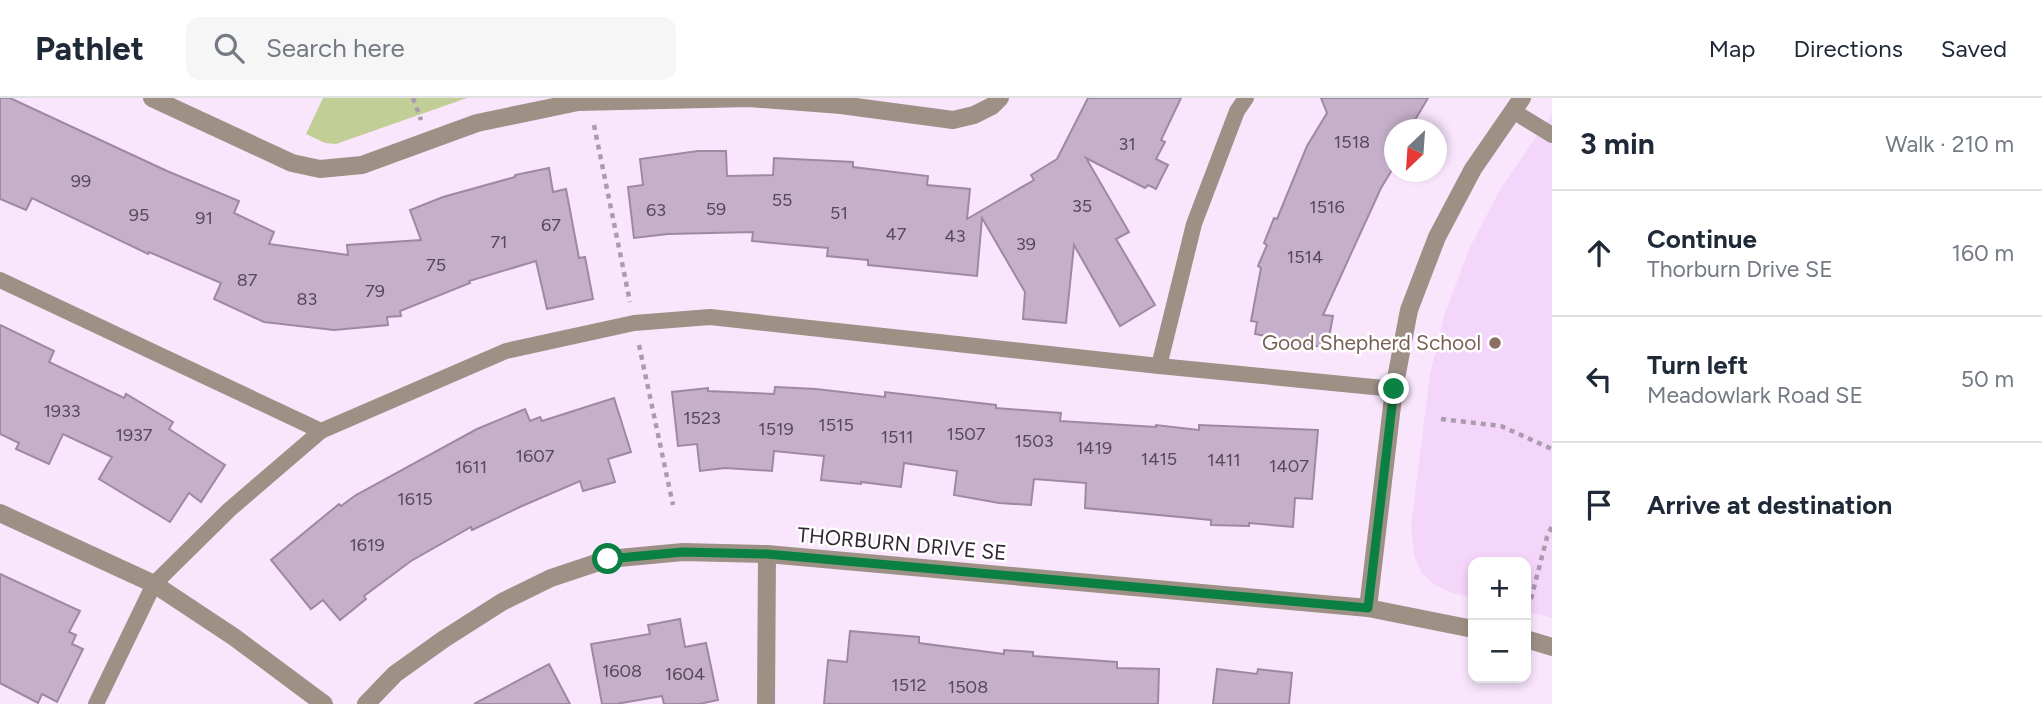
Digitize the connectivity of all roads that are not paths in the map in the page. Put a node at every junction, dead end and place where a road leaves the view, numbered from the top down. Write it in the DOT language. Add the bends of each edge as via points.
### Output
graph roads {
  1 [pos="152,98"];
  2 [pos="1000,98"];
  3 [pos="1246,98"];
  4 [pos="787,99"];
  5 [pos="578,100"];
  6 [pos="1518,104"];
  7 [pos="1552,135"];
  8 [pos="0,280"];
  9 [pos="1159,366"];
  10 [pos="1394,389"];
  11 [pos="321,431"];
  12 [pos="0,513"];
  13 [pos="767,554"];
  14 [pos="154,584"];
  15 [pos="1368,608"];
  16 [pos="1468,628"];
  17 [pos="1531,641"];
  18 [pos="1552,648"];
  19 [pos="96,704"];
  20 [pos="324,704"];
  21 [pos="366,704"];
  22 [pos="766,704"];
  1 -- 5 [label="street" via="292,163 320,169 362,165 477,123"];
  2 -- 4 [label="street" via="974,115 953,120"];
  3 -- 9 [label="lane" via="1194,224"];
  4 -- 5 [label="street"];
  6 -- 7 [label="lane"];
  6 -- 10 [label="street" via="1473,169 1437,237 1409,310"];
  8 -- 11 [label="lane"];
  9 -- 10 [label="lane"];
  9 -- 11 [label="lane" via="697,318 634,323 506,351"];
  10 -- 15 [label="street"];
  11 -- 14 [label="lane" via="229,510"];
  12 -- 14 [label="street"];
  13 -- 15 [label="street, THORBURN DRIVE SE"];
  13 -- 21 [label="street, THORBURN DRIVE SE" via="683,552 608,559 551,578 444,639 395,674"];
  13 -- 22 [label="street"];
  14 -- 19 [label="lane"];
  14 -- 20 [label="street"];
  15 -- 16 [label="street, THORBURN DRIVE SE"];
  17 -- 18 [label="street"];
}
